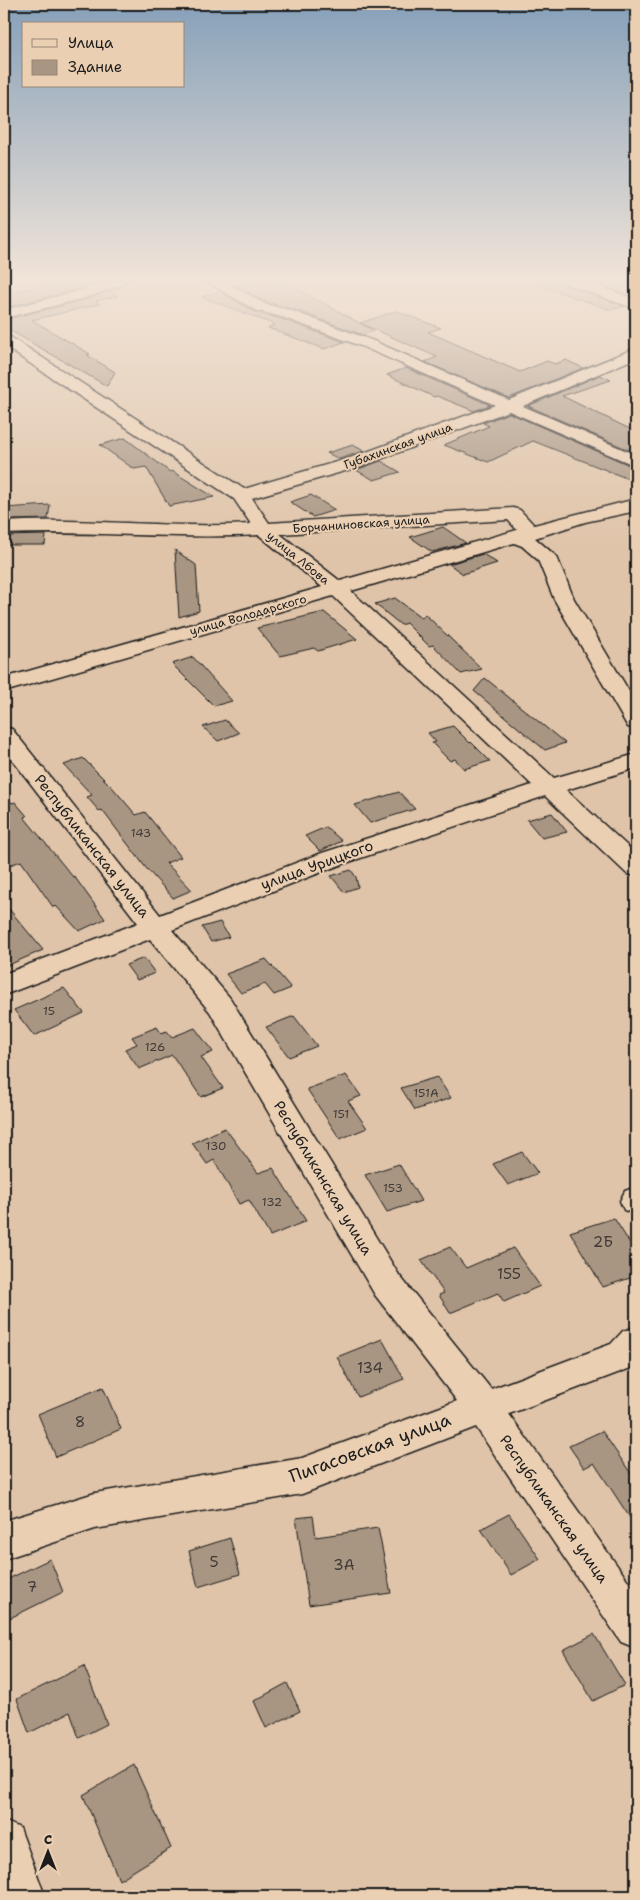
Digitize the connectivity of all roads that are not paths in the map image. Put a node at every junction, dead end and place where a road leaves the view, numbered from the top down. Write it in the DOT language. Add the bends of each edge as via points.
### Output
graph roads {
  1 [pos="51,370"];
  2 [pos="426,370"];
  3 [pos="596,370"];
  4 [pos="508,406"];
  5 [pos="636,461"];
  6 [pos="241,495"];
  7 [pos="636,505"];
  8 [pos="4,528"];
  9 [pos="264,530"];
  10 [pos="523,535"];
  11 [pos="337,589"];
  12 [pos="4,685"];
  13 [pos="636,722"];
  14 [pos="4,734"];
  15 [pos="636,761"];
  16 [pos="549,787"];
  17 [pos="636,868"];
  18 [pos="155,927"];
  19 [pos="4,985"];
  20 [pos="636,1342"];
  21 [pos="482,1407"];
  22 [pos="4,1540"];
  23 [pos="636,1626"];
  24 [pos="4,1844"];
  25 [pos="22,1896"];
  1 -- 6 [label="street, улица Лбова"];
  2 -- 4 [label="street"];
  3 -- 4 [label="street, Губахинская улица"];
  4 -- 5 [label="street"];
  4 -- 6 [label="street, Губахинская улица" via="356,462"];
  6 -- 9 [label="street, улица Лбова"];
  7 -- 10 [label="street, улица Володарского"];
  8 -- 9 [label="street, Борчаниновская улица"];
  9 -- 10 [label="street, Борчаниновская улица" via="513,514"];
  9 -- 11 [label="street, улица Лбова"];
  10 -- 11 [label="street, улица Володарского"];
  10 -- 13 [label="street" via="547,557 564,599"];
  11 -- 12 [label="street, улица Володарского"];
  11 -- 16 [label="street, улица Лбова"];
  14 -- 18 [label="street, Республиканская улица"];
  15 -- 16 [label="street, улица Урицкого"];
  16 -- 17 [label="street, улица Лбова"];
  16 -- 18 [label="street, улица Урицкого" via="331,859"];
  18 -- 19 [label="street, улица Урицкого"];
  18 -- 21 [label="street, Республиканская улица" via="220,1005 387,1285"];
  20 -- 21 [label="street, Пигасовская улица" via="624,1355"];
  21 -- 22 [label="street, Пигасовская улица" via="302,1476 95,1511"];
  21 -- 23 [label="street, Республиканская улица"];
  24 -- 25 [label="street"];
}
